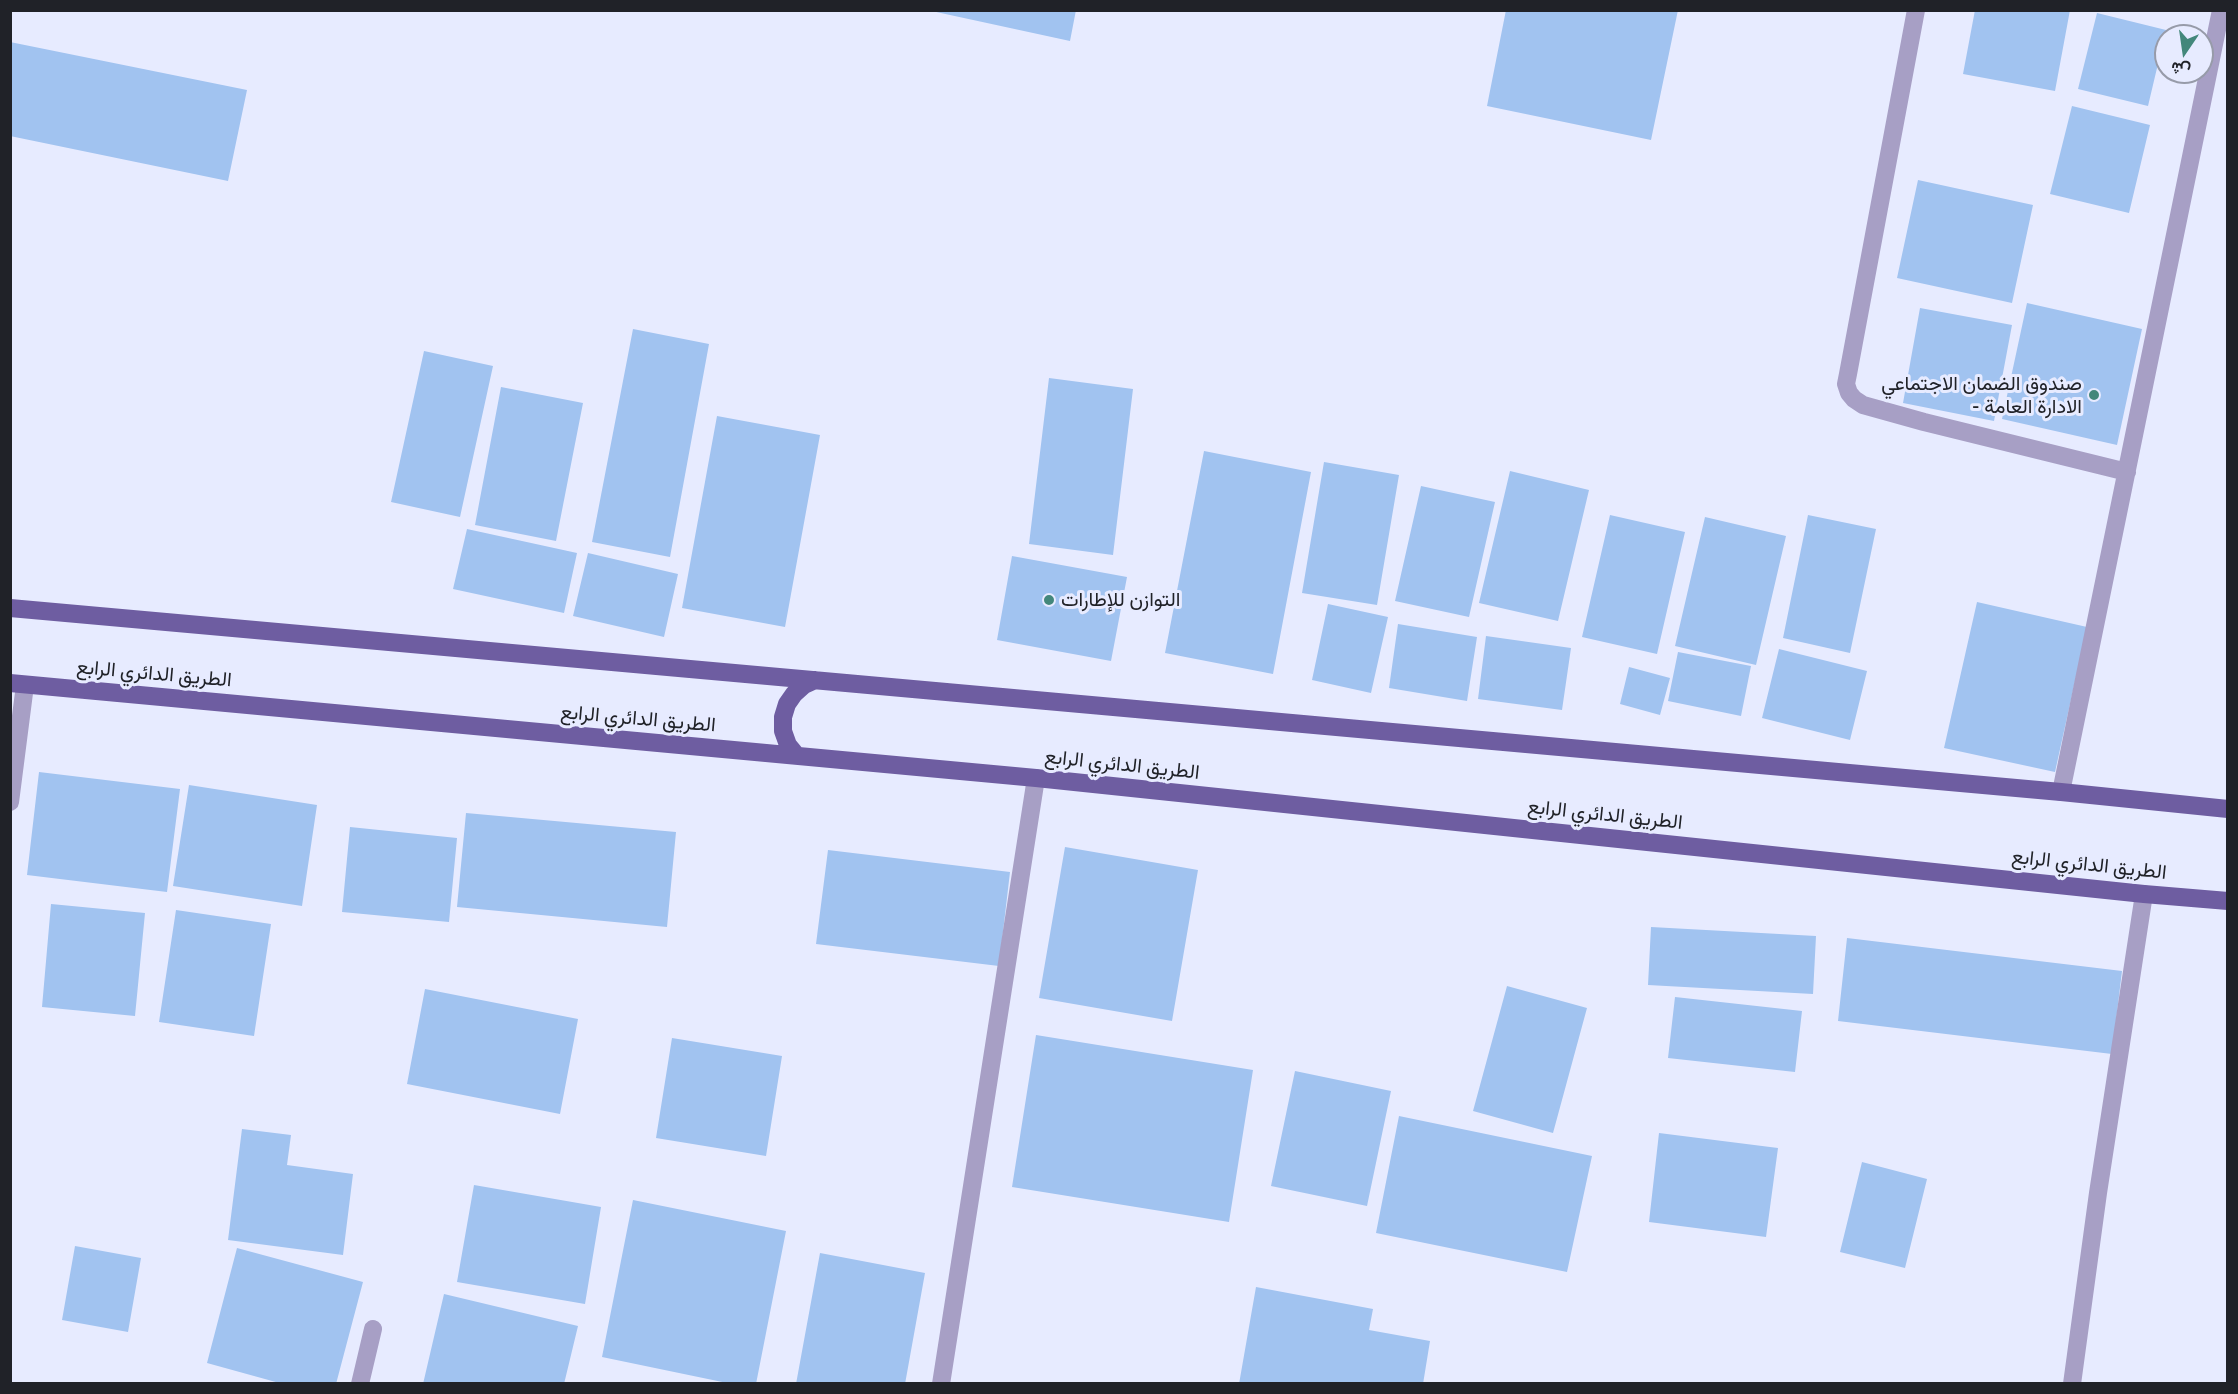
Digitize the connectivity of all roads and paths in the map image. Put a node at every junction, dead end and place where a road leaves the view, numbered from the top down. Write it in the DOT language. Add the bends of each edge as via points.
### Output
graph roads {
  1 [pos="1916,10"];
  2 [pos="2221,10"];
  3 [pos="2127,472"];
  4 [pos="10,608"];
  5 [pos="815,680"];
  6 [pos="18,684"];
  7 [pos="797,756"];
  8 [pos="1036,778"];
  9 [pos="2061,792"];
  10 [pos="10,802"];
  11 [pos="2228,809"];
  12 [pos="2144,894"];
  13 [pos="2228,901"];
  14 [pos="374,1329"];
  15 [pos="360,1383"];
  16 [pos="941,1383"];
  17 [pos="2072,1383"];
  1 -- 3 [label="street" via="1846,384 1849,393 1863,405"];
  2 -- 3 [label="street"];
  3 -- 9 [label="street"];
  4 -- 5 [label="main road"];
  5 -- 7 [label="main road" via="794,694 783,717 788,745"];
  5 -- 9 [label="main road"];
  6 -- 7 [label="main road, الطريق الدائري الرابع"];
  6 -- 10 [label="street"];
  7 -- 8 [label="main road, الطريق الدائري الرابع"];
  8 -- 12 [label="main road, الطريق الدائري الرابع"];
  8 -- 16 [label="street"];
  9 -- 11 [label="main road"];
  12 -- 13 [label="main road, الطريق الدائري الرابع"];
  12 -- 17 [label="street"];
  14 -- 15 [label="street"];
}
